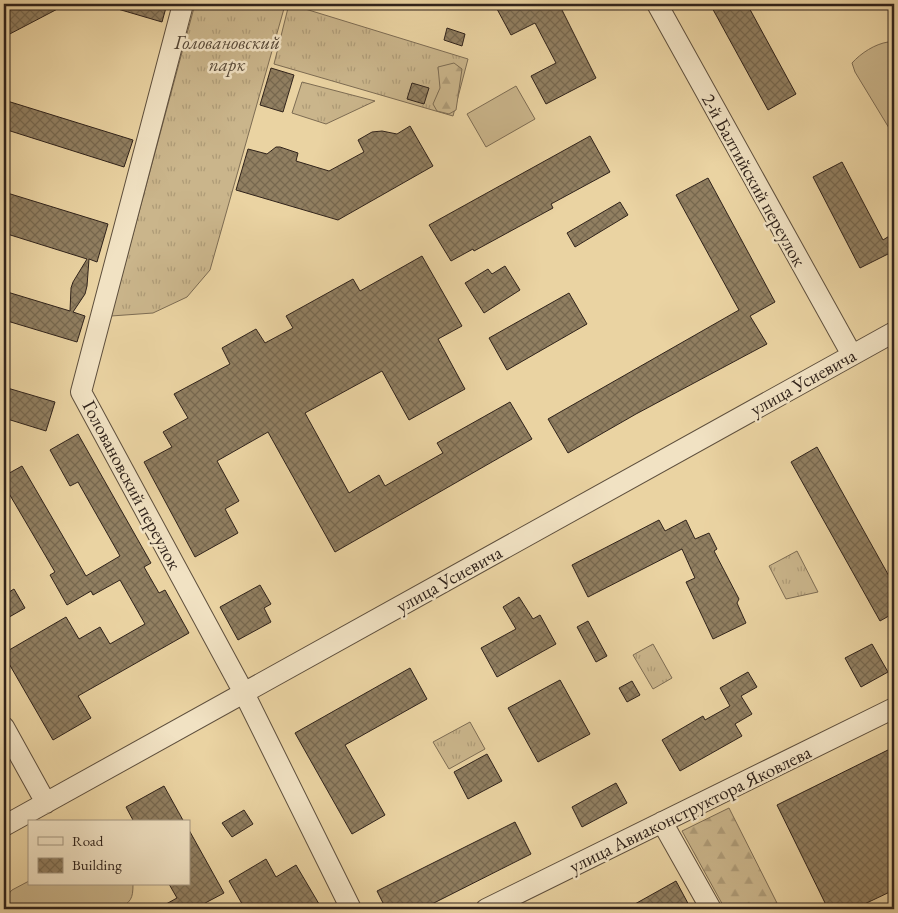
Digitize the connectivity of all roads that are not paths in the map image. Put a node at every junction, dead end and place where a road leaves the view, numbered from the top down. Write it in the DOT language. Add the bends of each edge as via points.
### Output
graph roads {
  1 [pos="184,4"];
  2 [pos="657,4"];
  3 [pos="894,332"];
  4 [pos="852,355"];
  5 [pos="244,693"];
  6 [pos="894,708"];
  7 [pos="4,727"];
  8 [pos="46,802"];
  9 [pos="662,822"];
  10 [pos="4,826"];
  11 [pos="351,909"];
  12 [pos="486,909"];
  13 [pos="710,909"];
  1 -- 5 [label="street, Головановский переулок" via="82,392"];
  2 -- 4 [label="street, 2-й Балтийский переулок"];
  3 -- 4 [label="street, улица Усиевича"];
  4 -- 5 [label="street, улица Усиевича"];
  5 -- 8 [label="street, улица Усиевича"];
  5 -- 11 [label="street, Головановский переулок"];
  6 -- 9 [label="street, улица Авиаконструктора Яковлева"];
  7 -- 8 [label="street"];
  8 -- 10 [label="street, улица Усиевича"];
  9 -- 12 [label="street, улица Авиаконструктора Яковлева"];
  9 -- 13 [label="street"];
}
